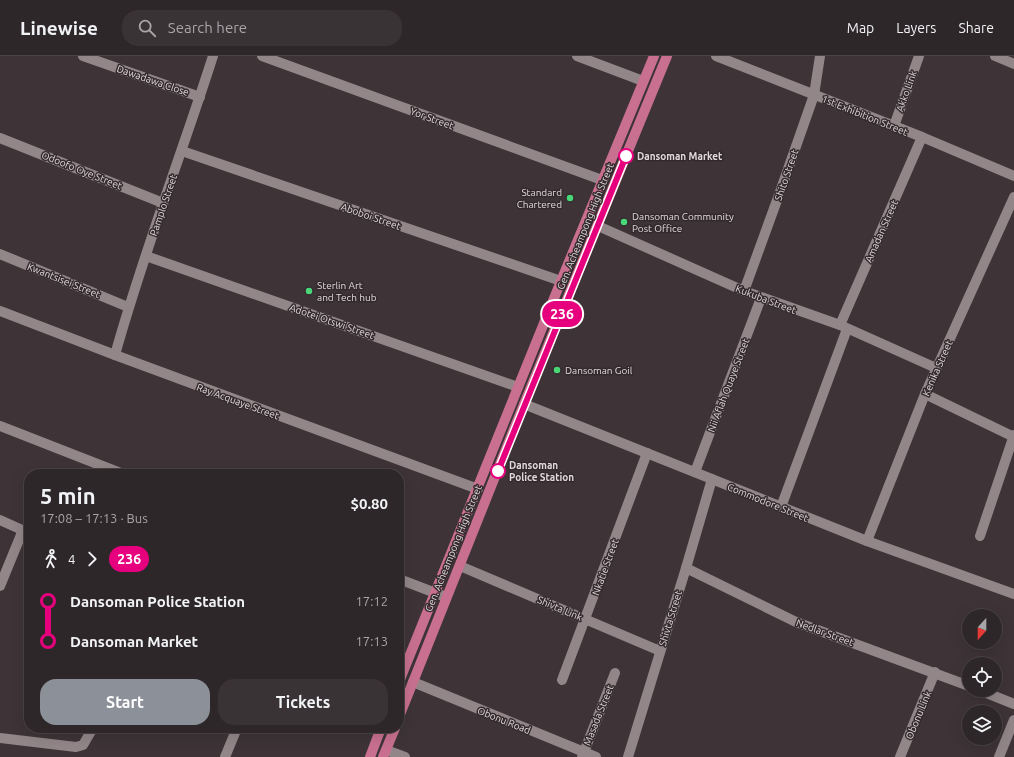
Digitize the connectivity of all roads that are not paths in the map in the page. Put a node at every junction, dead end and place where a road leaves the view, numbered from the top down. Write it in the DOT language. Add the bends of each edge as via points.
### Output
graph roads {
  1 [pos="83,56"];
  2 [pos="213,56"];
  3 [pos="262,56"];
  4 [pos="577,56"];
  5 [pos="654,56"];
  6 [pos="667,56"];
  7 [pos="716,56"];
  8 [pos="820,56"];
  9 [pos="919,56"];
  10 [pos="995,56"];
  11 [pos="1014,64"];
  12 [pos="643,81"];
  13 [pos="814,95"];
  14 [pos="200,97"];
  15 [pos="894,126"];
  16 [pos="0,138"];
  17 [pos="922,138"];
  18 [pos="182,151"];
  19 [pos="1014,176"];
  20 [pos="602,180"];
  21 [pos="1014,197"];
  22 [pos="163,203"];
  23 [pos="598,226"];
  24 [pos="0,254"];
  25 [pos="146,256"];
  26 [pos="561,281"];
  27 [pos="744,291"];
  28 [pos="761,298"];
  29 [pos="128,307"];
  30 [pos="0,312"];
  31 [pos="843,327"];
  32 [pos="115,356"];
  33 [pos="936,368"];
  34 [pos="518,387"];
  35 [pos="925,394"];
  36 [pos="524,404"];
  37 [pos="0,426"];
  38 [pos="1014,436"];
  39 [pos="647,453"];
  40 [pos="110,469"];
  41 [pos="695,472"];
  42 [pos="712,479"];
  43 [pos="478,489"];
  44 [pos="781,507"];
  45 [pos="0,520"];
  46 [pos="24,531"];
  47 [pos="24,536"];
  48 [pos="980,536"];
  49 [pos="867,541"];
  50 [pos="460,566"];
  51 [pos="686,568"];
  52 [pos="404,581"];
  53 [pos="0,586"];
  54 [pos="435,592"];
  55 [pos="1014,594"];
  56 [pos="446,597"];
  57 [pos="585,619"];
  58 [pos="660,651"];
  59 [pos="404,670"];
  60 [pos="935,672"];
  61 [pos="615,673"];
  62 [pos="562,680"];
  63 [pos="413,682"];
  64 [pos="962,683"];
  65 [pos="997,697"];
  66 [pos="404,704"];
  67 [pos="1014,704"];
  68 [pos="1014,720"];
  69 [pos="90,733"];
  70 [pos="235,733"];
  71 [pos="379,733"];
  72 [pos="392,733"];
  73 [pos="0,738"];
  74 [pos="384,753"];
  75 [pos="582,755"];
  76 [pos="225,757"];
  77 [pos="370,757"];
  78 [pos="405,757"];
  79 [pos="596,757"];
  80 [pos="628,757"];
  81 [pos="900,757"];
  82 [pos="999,757"];
  1 -- 14 [label="street, Dawadawa Close"];
  2 -- 14 [label="street, Pamplo Street"];
  3 -- 20 [label="street, Yor Street"];
  4 -- 12 [label="street"];
  5 -- 12 [label="main road, Gen. Acheampong High Street"];
  6 -- 23 [label="main road, Gen. Acheampong High Street"];
  7 -- 13 [label="street, 1st Exhibition Street"];
  8 -- 13 [label="street, Shito Street"];
  9 -- 15 [label="street, Akko Link"];
  10 -- 11 [label="street"];
  12 -- 20 [label="main road, Gen. Acheampong High Street"];
  13 -- 15 [label="street, 1st Exhibition Street"];
  13 -- 27 [label="street, Shito Street"];
  14 -- 18 [label="street, Pamplo Street"];
  15 -- 17 [label="street, 1st Exhibition Street"];
  16 -- 22 [label="street, Odoofo Oye Street"];
  17 -- 19 [label="street, 1st Exhibition Street"];
  17 -- 31 [label="street, Amadan Street"];
  18 -- 22 [label="street, Pamplo Street"];
  18 -- 26 [label="street, Aboboi Street"];
  20 -- 26 [label="main road, Gen. Acheampong High Street"];
  21 -- 33 [label="street, Kenika Street"];
  22 -- 25 [label="street, Pamplo Street"];
  23 -- 27 [label="street, Kukuba Street"];
  23 -- 36 [label="main road, Gen. Acheampong High Street"];
  24 -- 29 [label="street, Kwantsisei Street"];
  25 -- 29 [label="street, Pamplo Street"];
  25 -- 34 [label="street, Adotei Otswi Street"];
  26 -- 34 [label="main road, Gen. Acheampong High Street"];
  27 -- 28 [label="street, Kukuba Street"];
  28 -- 31 [label="street, Kukuba Street"];
  28 -- 41 [label="street, Nii Aflah Quaye Street"];
  29 -- 32 [label="street, Pamplo Street"];
  30 -- 32 [label="street, Ray Acquaye Street"];
  31 -- 33 [label="street, Kukuba Street"];
  31 -- 44 [label="street, Amadan Street"];
  32 -- 43 [label="street, Ray Acquaye Street"];
  33 -- 35 [label="street, Kenika Street"];
  34 -- 43 [label="main road, Gen. Acheampong High Street"];
  35 -- 38 [label="street"];
  35 -- 49 [label="street, Kenika Street"];
  36 -- 39 [label="street, Commodore Street"];
  36 -- 50 [label="main road, Gen. Acheampong High Street"];
  37 -- 40 [label="street"];
  38 -- 48 [label="street"];
  39 -- 41 [label="street, Commodore Street"];
  39 -- 57 [label="street, Nkatie Street"];
  41 -- 42 [label="street, Commodore Street"];
  42 -- 44 [label="street, Commodore Street"];
  42 -- 51 [label="street, Shivta Street"];
  43 -- 54 [label="main road, Gen. Acheampong High Street"];
  44 -- 49 [label="street, Commodore Street"];
  45 -- 46 [label="street"];
  47 -- 53 [label="street"];
  49 -- 55 [label="street, Commodore Street"];
  50 -- 56 [label="main road, Gen. Acheampong High Street"];
  50 -- 57 [label="street, Shivta Link"];
  51 -- 58 [label="street, Shivta Street"];
  51 -- 60 [label="street, Nedlar Street" via="796,622"];
  52 -- 54 [label="street"];
  54 -- 56 [label="street"];
  54 -- 59 [label="main road, Gen. Acheampong High Street"];
  56 -- 63 [label="main road, Gen. Acheampong High Street"];
  57 -- 58 [label="street, Shivta Link"];
  57 -- 62 [label="street, Nkatie Street"];
  58 -- 80 [label="street, Shivta Street"];
  60 -- 64 [label="street, Nedlar Street"];
  60 -- 81 [label="street, Obonu Link"];
  61 -- 75 [label="street, Masada Street"];
  63 -- 66 [label="main road, Gen. Acheampong High Street"];
  63 -- 75 [label="street, Obonu Road"];
  65 -- 67 [label="street"];
  68 -- 82 [label="street"];
  69 -- 73 [label="street" via="83,745 76,747"];
  70 -- 76 [label="street"];
  71 -- 77 [label="main road"];
  72 -- 74 [label="main road"];
  74 -- 78 [label="street"];
  75 -- 79 [label="street, Obonu Road"];
}
